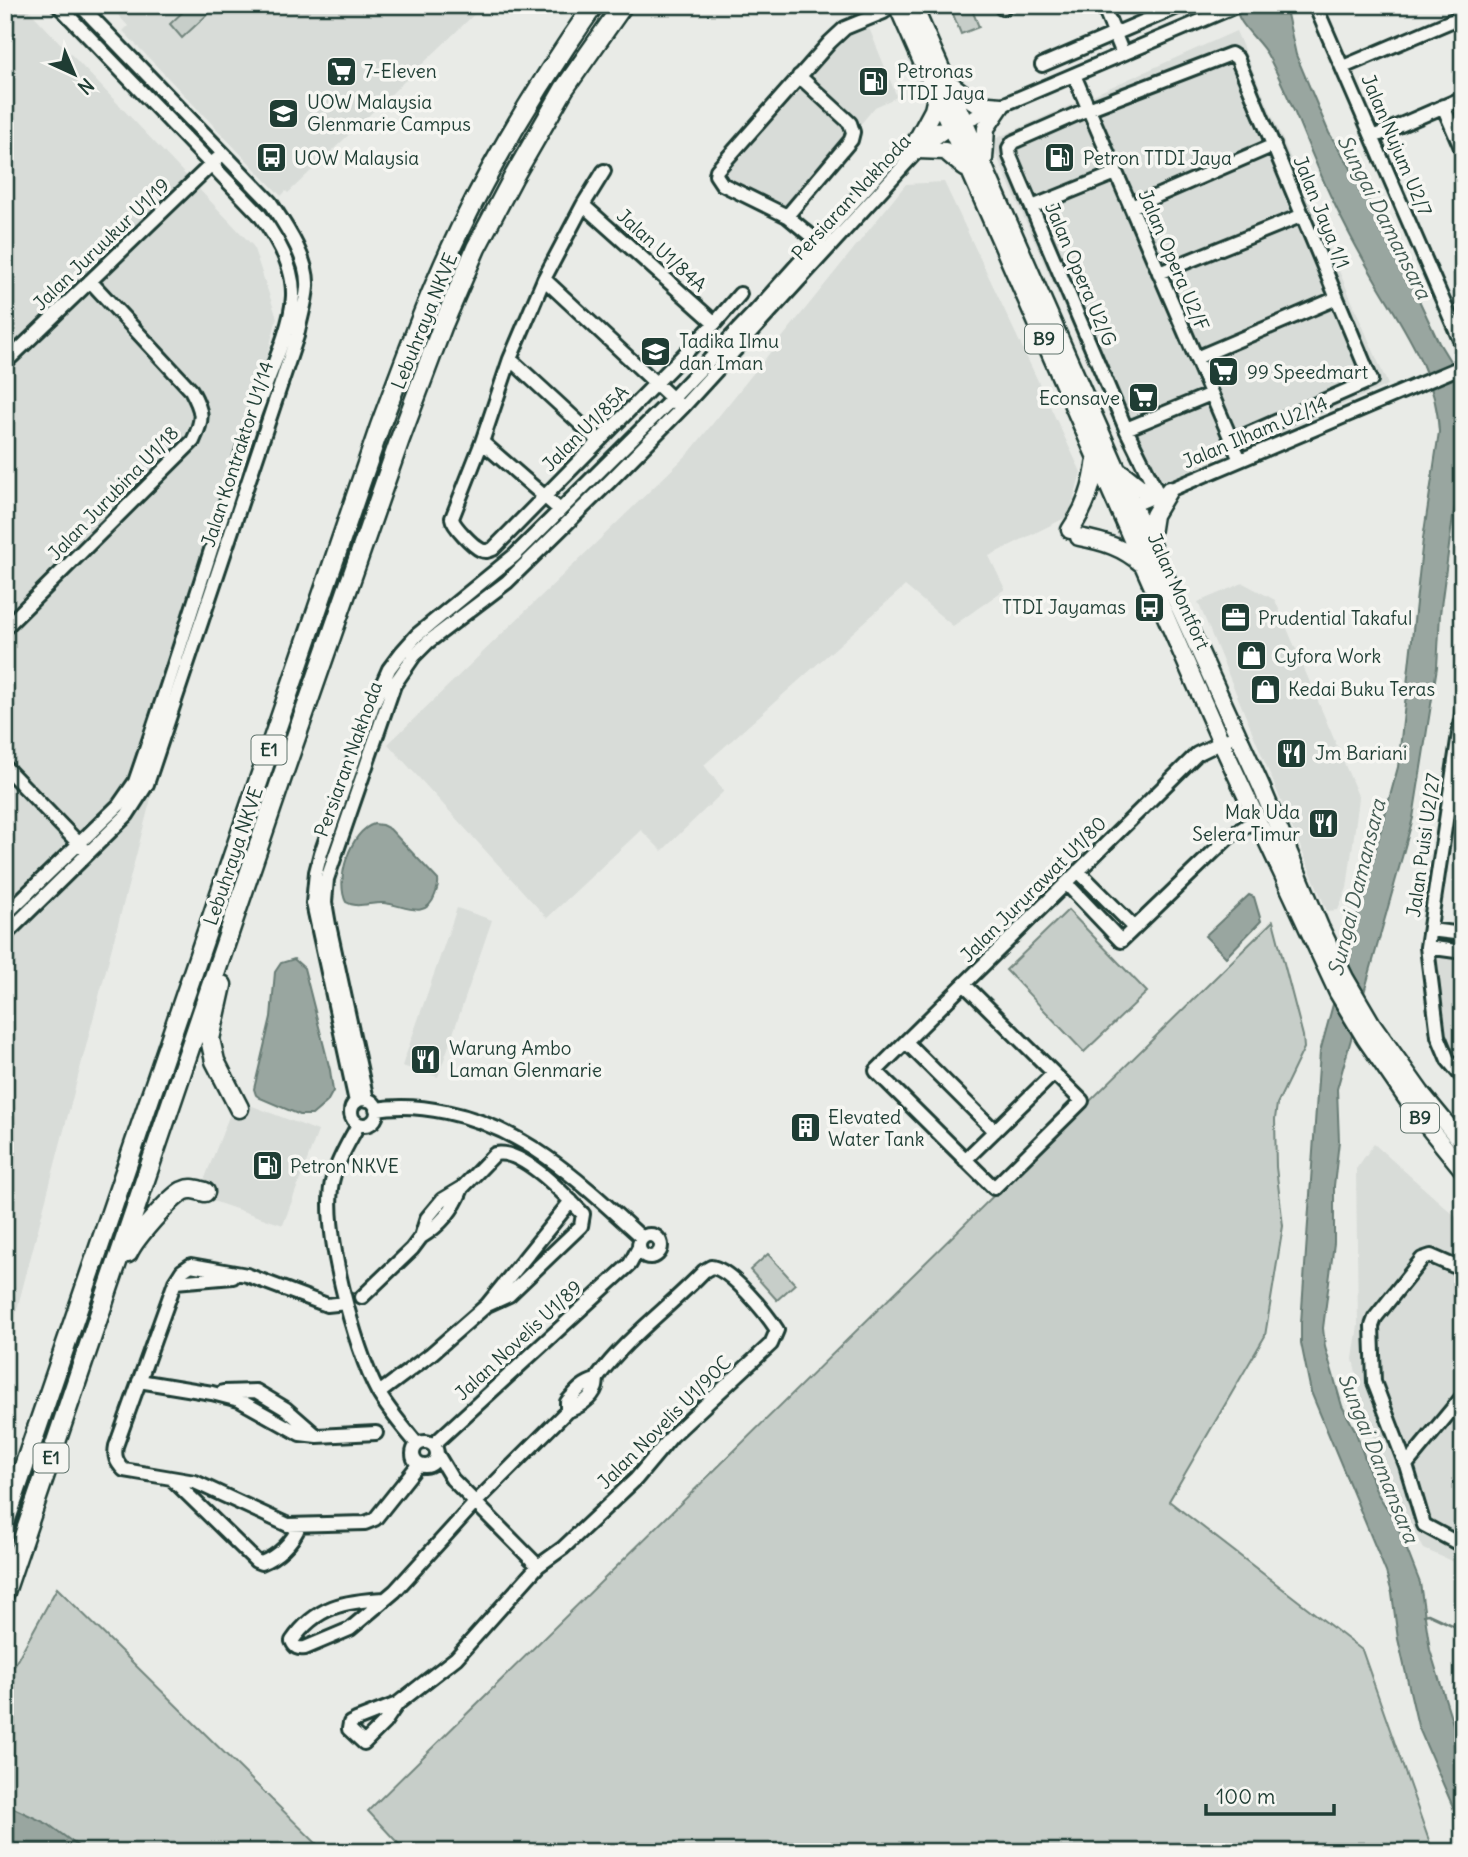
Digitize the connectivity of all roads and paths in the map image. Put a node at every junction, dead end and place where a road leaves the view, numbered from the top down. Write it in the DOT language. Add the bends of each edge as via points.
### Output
graph roads {
  1 [pos="58,5"];
  2 [pos="80,5"];
  3 [pos="594,5"];
  4 [pos="623,5"];
  5 [pos="913,5"];
  6 [pos="1103,5"];
  7 [pos="1182,5"];
  8 [pos="1238,5"];
  9 [pos="1315,5"];
  10 [pos="889,8"];
  11 [pos="1463,16"];
  12 [pos="1115,34"];
  13 [pos="1123,54"];
  14 [pos="1042,65"];
  15 [pos="1343,67"];
  16 [pos="1073,75"];
  17 [pos="799,76"];
  18 [pos="947,81"];
  19 [pos="936,97"];
  20 [pos="1463,98"];
  21 [pos="1001,106"];
  22 [pos="1443,106"];
  23 [pos="1088,109"];
  24 [pos="965,121"];
  25 [pos="950,128"];
  26 [pos="1373,137"];
  27 [pos="918,144"];
  28 [pos="1274,145"];
  29 [pos="1463,152"];
  30 [pos="223,153"];
  31 [pos="211,165"];
  32 [pos="977,168"];
  33 [pos="604,171"];
  34 [pos="1116,173"];
  35 [pos="583,205"];
  36 [pos="1032,207"];
  37 [pos="1131,207"];
  38 [pos="1303,215"];
  39 [pos="787,216"];
  40 [pos="822,246"];
  41 [pos="1159,273"];
  42 [pos="544,279"];
  43 [pos="90,281"];
  44 [pos="740,294"];
  45 [pos="1337,298"];
  46 [pos="716,323"];
  47 [pos="1461,339"];
  48 [pos="1196,358"];
  49 [pos="510,359"];
  50 [pos="5,363"];
  51 [pos="1463,366"];
  52 [pos="656,383"];
  53 [pos="1211,394"];
  54 [pos="673,398"];
  55 [pos="683,407"];
  56 [pos="1126,429"];
  57 [pos="1231,441"];
  58 [pos="482,442"];
  59 [pos="599,442"];
  60 [pos="1096,457"];
  61 [pos="1240,460"];
  62 [pos="1117,469"];
  63 [pos="1163,492"];
  64 [pos="544,496"];
  65 [pos="1129,507"];
  66 [pos="560,510"];
  67 [pos="1150,541"];
  68 [pos="1146,568"];
  69 [pos="5,628"];
  70 [pos="1463,707"];
  71 [pos="1461,725"];
  72 [pos="1238,735"];
  73 [pos="1221,741"];
  74 [pos="5,767"];
  75 [pos="281,780"];
  76 [pos="1457,792"];
  77 [pos="1256,819"];
  78 [pos="79,844"];
  79 [pos="89,854"];
  80 [pos="1078,871"];
  81 [pos="1066,883"];
  82 [pos="5,915"];
  83 [pos="1135,928"];
  84 [pos="1430,930"];
  85 [pos="1463,934"];
  86 [pos="5,935"];
  87 [pos="1427,947"];
  88 [pos="1463,951"];
  89 [pos="964,984"];
  90 [pos="906,1042"];
  91 [pos="1053,1074"];
  92 [pos="1463,1078"];
  93 [pos="366,1104"];
  94 [pos="239,1108"];
  95 [pos="358,1125"];
  96 [pos="995,1131"];
  97 [pos="1463,1144"];
  98 [pos="965,1160"];
  99 [pos="1463,1170"];
  100 [pos="205,1192"];
  101 [pos="571,1201"];
  102 [pos="1463,1270"];
  103 [pos="515,1271"];
  104 [pos="524,1281"];
  105 [pos="362,1297"];
  106 [pos="346,1303"];
  107 [pos="487,1304"];
  108 [pos="97,1323"];
  109 [pos="139,1381"];
  110 [pos="379,1394"];
  111 [pos="1463,1396"];
  112 [pos="376,1433"];
  113 [pos="417,1444"];
  114 [pos="435,1450"];
  115 [pos="422,1465"];
  116 [pos="1406,1465"];
  117 [pos="172,1478"];
  118 [pos="452,1479"];
  119 [pos="204,1486"];
  120 [pos="475,1503"];
  121 [pos="205,1509"];
  122 [pos="5,1522"];
  123 [pos="299,1526"];
  124 [pos="1463,1546"];
  125 [pos="538,1566"];
  126 [pos="5,1592"];
  127 [pos="385,1599"];
  128 [pos="397,1704"];
  1 -- 31 [label="street, Jalan Kontraktor U1/14"];
  2 -- 30 [label="street, Jalan Kontraktor U1/14"];
  3 -- 122 [label="highway, Lebuhraya NKVE / E1" via="537,89 485,181 419,323 375,439"];
  4 -- 75 [label="highway, Lebuhraya NKVE / E1" via="551,110 465,273 400,439"];
  5 -- 18 [label="main road, Jalan Montfort / B9"];
  6 -- 12 [label="street"];
  7 -- 12 [label="street"];
  8 -- 13 [label="street, Persiaran Nakhoda"];
  9 -- 15 [label="street, Jalan Nujum U2/7"];
  10 -- 17 [label="street" via="845,28"];
  10 -- 19 [label="main road, Jalan Montfort / B9" via="905,23"];
  11 -- 15 [label="street"];
  12 -- 13 [label="street"];
  12 -- 14 [label="street"];
  13 -- 16 [label="street, Persiaran Nakhoda"];
  15 -- 26 [label="street, Jalan Nujum U2/7"];
  16 -- 21 [label="street, Persiaran Nakhoda"];
  16 -- 23 [label="street, Jalan Opera U2/F"];
  17 -- 39 [label="street" via="850,123 853,132"];
  17 -- 39 [label="street" via="716,175 722,184"];
  18 -- 21 [label="main road" via="977,104"];
  18 -- 24 [label="main road, Jalan Montfort / B9"];
  19 -- 25 [label="main road, Jalan Montfort / B9"];
  19 -- 27 [label="main road"];
  20 -- 22 [label="street"];
  21 -- 24 [label="street, Persiaran Nakhoda"];
  21 -- 32 [label="main road" via="986,128"];
  22 -- 26 [label="street"];
  22 -- 29 [label="street"];
  23 -- 28 [label="street, Jalan Jaya 1/1" via="1231,54 1237,58"];
  23 -- 34 [label="street, Jalan Opera U2/F"];
  23 -- 36 [label="street, Jalan Opera U2/G" via="1013,142 1009,148"];
  24 -- 25 [label="street, Persiaran Nakhoda"];
  24 -- 32 [label="main road, Jalan Montfort / B9"];
  25 -- 27 [label="street, Persiaran Nakhoda"];
  25 -- 32 [label="main road, Jalan Montfort / B9"];
  26 -- 47 [label="street, Jalan Nujum U2/7"];
  27 -- 32 [label="main road" via="945,151"];
  27 -- 40 [label="street, Persiaran Nakhoda"];
  28 -- 37 [label="street"];
  28 -- 38 [label="street, Jalan Jaya 1/1"];
  30 -- 31 [label="street, Jalan Juruukur U1/19"];
  30 -- 79 [label="street, Jalan Kontraktor U1/14" via="270,202 292,236 307,290 297,336 147,784 127,815"];
  31 -- 43 [label="street, Jalan Juruukur U1/19"];
  31 -- 78 [label="street, Jalan Kontraktor U1/14" via="276,236 293,297 135,782 119,805"];
  32 -- 60 [label="main road, Jalan Montfort / B9"];
  32 -- 62 [label="main road, Jalan Montfort / B9"];
  33 -- 35 [label="street"];
  34 -- 36 [label="street"];
  34 -- 37 [label="street, Jalan Opera U2/F"];
  35 -- 42 [label="street"];
  35 -- 46 [label="street, Jalan U1/84A"];
  36 -- 56 [label="street, Jalan Opera U2/G"];
  37 -- 41 [label="street, Jalan Opera U2/F"];
  38 -- 41 [label="street"];
  38 -- 45 [label="street, Jalan Jaya 1/1"];
  39 -- 40 [label="street"];
  40 -- 54 [label="street, Persiaran Nakhoda"];
  40 -- 55 [label="street, Persiaran Nakhoda"];
  41 -- 48 [label="street, Jalan Opera U2/F"];
  42 -- 49 [label="street"];
  42 -- 52 [label="street"];
  43 -- 50 [label="street, Jalan Juruukur U1/19"];
  43 -- 69 [label="street, Jalan Jurubina U1/18" via="191,390 202,421 193,441"];
  44 -- 46 [label="street, Jalan U1/85A"];
  45 -- 48 [label="street"];
  45 -- 57 [label="street, Jalan Jaya 1/1" via="1371,380"];
  46 -- 52 [label="street, Jalan U1/85A"];
  48 -- 53 [label="street, Jalan Opera U2/F"];
  49 -- 58 [label="street"];
  49 -- 59 [label="street"];
  51 -- 61 [label="street, Jalan Ilham U2/14"];
  52 -- 54 [label="street"];
  52 -- 59 [label="street, Jalan U1/85A"];
  53 -- 56 [label="street"];
  53 -- 57 [label="street, Jalan Opera U2/F"];
  54 -- 55 [label="street"];
  54 -- 66 [label="street, Persiaran Nakhoda"];
  55 -- 93 [label="street, Persiaran Nakhoda" via="507,582 428,642 394,685 332,860 325,902"];
  56 -- 63 [label="street, Jalan Opera U2/G"];
  57 -- 61 [label="street, Jalan Opera U2/F"];
  58 -- 64 [label="street"];
  58 -- 64 [label="street, Jalan U1/85A" via="452,522 480,550 493,549"];
  59 -- 64 [label="street, Jalan U1/85A"];
  60 -- 65 [label="main road, Jalan Montfort / B9"];
  60 -- 68 [label="main road" via="1090,494 1075,534 1109,543"];
  61 -- 63 [label="street, Jalan Ilham U2/14"];
  62 -- 63 [label="main road" via="1142,489"];
  62 -- 65 [label="main road, Jalan Montfort / B9"];
  63 -- 65 [label="street, Jalan Ilham U2/14"];
  63 -- 67 [label="main road"];
  64 -- 66 [label="street"];
  65 -- 67 [label="main road, Jalan Montfort / B9"];
  65 -- 68 [label="main road, Jalan Montfort / B9"];
  66 -- 93 [label="street, Persiaran Nakhoda" via="515,555 417,635 389,669 321,853 313,903"];
  67 -- 72 [label="main road, Jalan Montfort / B9"];
  68 -- 73 [label="main road, Jalan Montfort / B9"];
  70 -- 71 [label="street, Jalan Puisi U2/27"];
  71 -- 76 [label="street, Jalan Puisi U2/27"];
  72 -- 73 [label="street, Jalan Jururawat U1/80"];
  72 -- 97 [label="main road, Jalan Montfort / B9" via="1345,978 1421,1093"];
  73 -- 77 [label="main road, Jalan Montfort / B9"];
  73 -- 80 [label="street, Jalan Jururawat U1/80" via="1197,754"];
  74 -- 78 [label="street"];
  75 -- 94 [label="highway" via="210,1039 215,1061"];
  75 -- 108 [label="highway, Lebuhraya NKVE / E1"];
  76 -- 84 [label="street, Jalan Puisi U2/27"];
  77 -- 83 [label="street" via="1229,836"];
  77 -- 99 [label="main road, Jalan Montfort / B9" via="1338,993 1382,1064"];
  78 -- 79 [label="street"];
  78 -- 82 [label="street, Jalan Kontraktor U1/14"];
  79 -- 86 [label="street, Jalan Kontraktor U1/14"];
  80 -- 81 [label="street, Jalan Jururawat U1/80"];
  80 -- 83 [label="street"];
  81 -- 83 [label="street" via="1121,941"];
  81 -- 89 [label="street, Jalan Jururawat U1/80"];
  84 -- 85 [label="street"];
  84 -- 87 [label="street, Jalan Puisi U2/27"];
  87 -- 88 [label="street"];
  87 -- 92 [label="street, Jalan Puisi U2/27" via="1438,1036 1448,1060"];
  89 -- 90 [label="street, Jalan Jururawat U1/80"];
  89 -- 91 [label="street"];
  90 -- 96 [label="street"];
  90 -- 98 [label="street, Jalan Jururawat U1/80" via="876,1071"];
  91 -- 96 [label="street"];
  91 -- 98 [label="street" via="1082,1101 994,1188"];
  93 -- 95 [label="street" via="350,1112"];
  93 -- 95 [label="street" via="373,1121"];
  93 -- 114 [label="street, Jalan Novelis U1/89" via="423,1107 501,1128 575,1177 643,1247"];
  95 -- 106 [label="street" via="332,1180 333,1236"];
  96 -- 98 [label="street"];
  100 -- 108 [label="highway" via="183,1191 136,1238"];
  101 -- 103 [label="street"];
  101 -- 104 [label="street" via="583,1214 581,1226"];
  101 -- 105 [label="street" via="508,1153 495,1154 462,1188 456,1204 436,1228 421,1237"];
  102 -- 116 [label="street" via="1431,1256 1422,1259 1372,1326 1374,1382"];
  103 -- 104 [label="street"];
  103 -- 107 [label="street"];
  104 -- 107 [label="street" via="509,1295"];
  106 -- 109 [label="street" via="327,1305 247,1276 191,1265 175,1282"];
  106 -- 110 [label="street"];
  107 -- 110 [label="street"];
  108 -- 126 [label="highway, Lebuhraya NKVE / E1"];
  109 -- 112 [label="street" via="239,1400 300,1434"];
  109 -- 117 [label="street" via="114,1454 117,1463 124,1469"];
  110 -- 113 [label="street"];
  111 -- 116 [label="street"];
  113 -- 114 [label="street" via="428,1442"];
  113 -- 115 [label="street" via="412,1455"];
  114 -- 115 [label="street" via="432,1464"];
  114 -- 118 [label="street"];
  115 -- 118 [label="street"];
  115 -- 123 [label="street" via="375,1519"];
  116 -- 124 [label="street" via="1424,1525"];
  117 -- 119 [label="street"];
  117 -- 121 [label="street"];
  118 -- 120 [label="street"];
  119 -- 121 [label="street" via="200,1502"];
  119 -- 123 [label="street"];
  120 -- 125 [label="street"];
  120 -- 125 [label="street, Jalan Novelis U1/90C" via="567,1411 578,1408 618,1355 704,1271 717,1267 725,1272 770,1319 777,1331 775,1338 672,1436 636,1479"];
  120 -- 127 [label="street"];
  121 -- 123 [label="street" via="261,1563 294,1539"];
  125 -- 128 [label="street" via="456,1658"];
  127 -- 127 [label="street" via="350,1629 305,1648 294,1646 299,1631 325,1610"];
}
